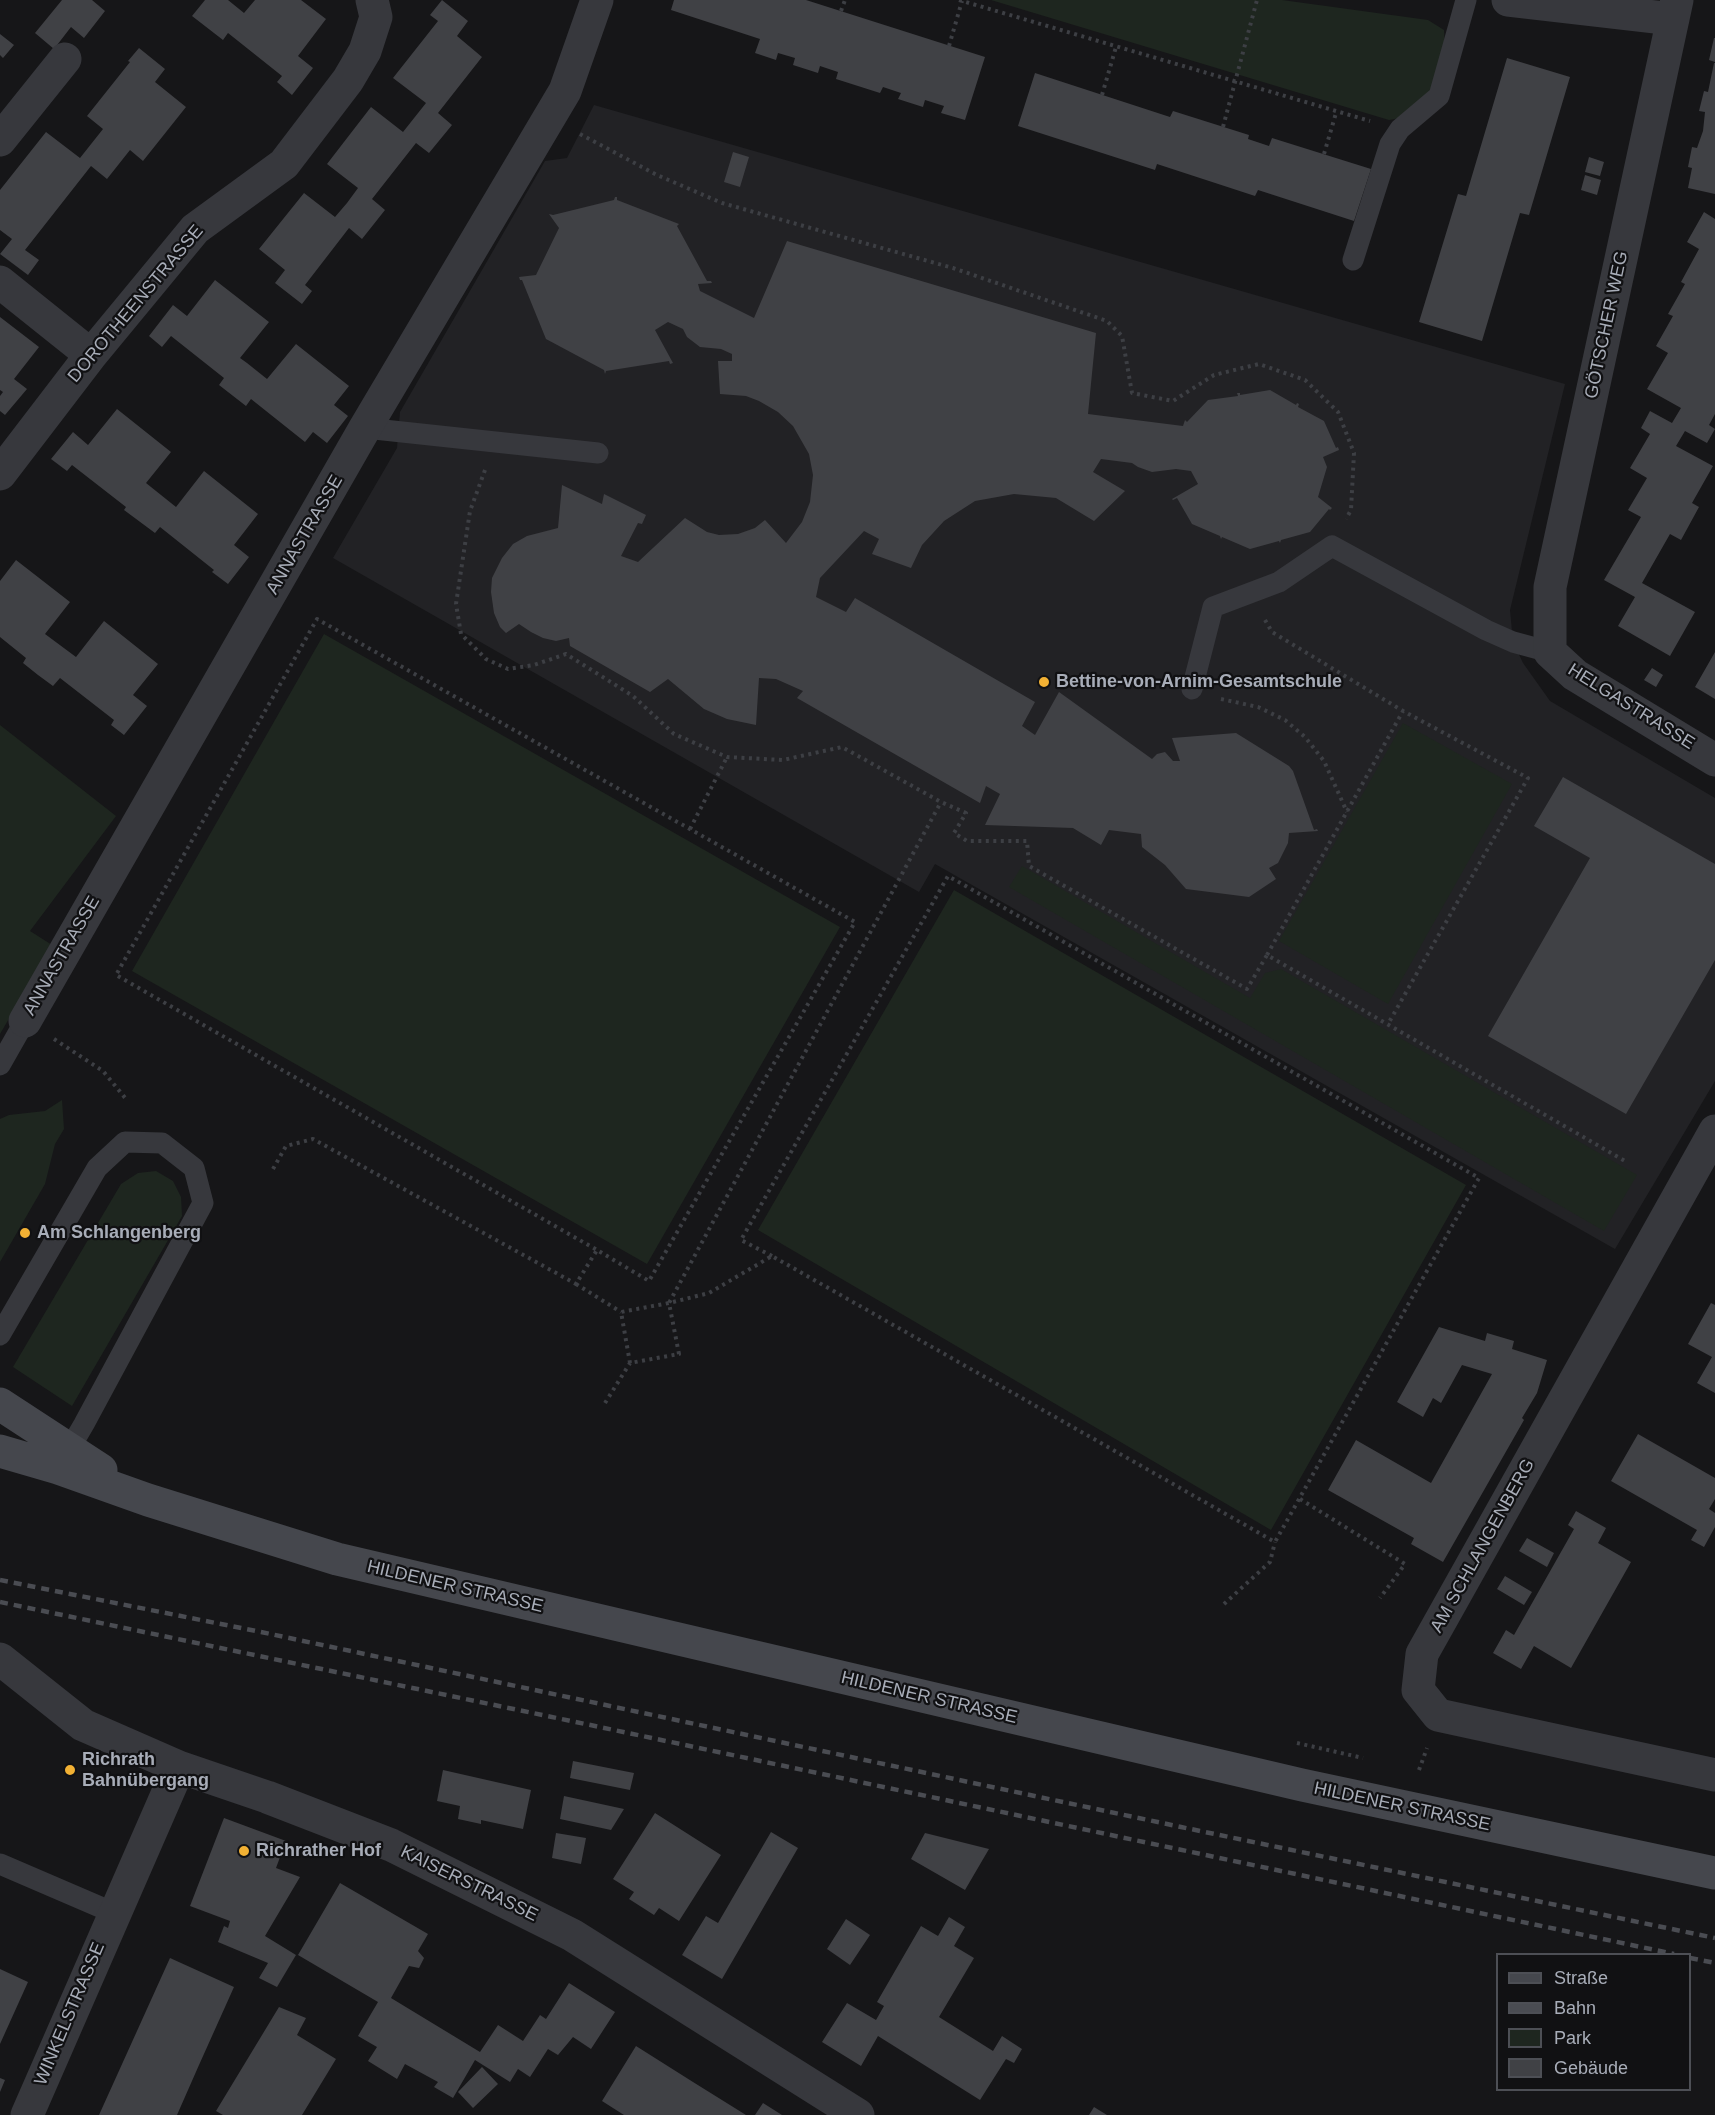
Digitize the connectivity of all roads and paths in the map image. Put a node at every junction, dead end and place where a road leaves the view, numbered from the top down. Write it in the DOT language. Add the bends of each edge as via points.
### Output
graph roads {
  1 [pos="372,0"];
  2 [pos="597,0"];
  3 [pos="844,0"];
  4 [pos="960,0"];
  5 [pos="1257,0"];
  6 [pos="1466,0"];
  7 [pos="1508,0"];
  8 [pos="1675,10"];
  9 [pos="841,11"];
  10 [pos="949,46"];
  11 [pos="1116,47"];
  12 [pos="65,59"];
  13 [pos="1235,83"];
  14 [pos="1102,95"];
  15 [pos="1336,112"];
  16 [pos="549,119"];
  17 [pos="1223,127"];
  18 [pos="1400,129"];
  19 [pos="0,140"];
  20 [pos="1324,154"];
  21 [pos="1353,260"];
  22 [pos="0,282"];
  23 [pos="92,355"];
  24 [pos="365,428"];
  25 [pos="496,442"];
  26 [pos="597,453"];
  27 [pos="0,474"];
  28 [pos="1332,546"];
  29 [pos="1250,593"];
  30 [pos="1550,652"];
  31 [pos="1192,689"];
  32 [pos="1403,711"];
  33 [pos="726,757"];
  34 [pos="1715,760"];
  35 [pos="941,802"];
  36 [pos="1347,812"];
  37 [pos="690,829"];
  38 [pos="1267,955"];
  39 [pos="25,1021"];
  40 [pos="1388,1024"];
  41 [pos="0,1065"];
  42 [pos="126,1099"];
  43 [pos="1715,1131"];
  44 [pos="1625,1161"];
  45 [pos="273,1169"];
  46 [pos="597,1250"];
  47 [pos="772,1256"];
  48 [pos="576,1284"];
  49 [pos="669,1303"];
  50 [pos="621,1312"];
  51 [pos="0,1335"];
  52 [pos="630,1363"];
  53 [pos="604,1403"];
  54 [pos="0,1404"];
  55 [pos="0,1451"];
  56 [pos="64,1459"];
  57 [pos="1300,1499"];
  58 [pos="1275,1542"];
  59 [pos="1380,1598"];
  60 [pos="1224,1604"];
  61 [pos="0,1659"];
  62 [pos="179,1767"];
  63 [pos="1715,1775"];
  64 [pos="0,1864"];
  65 [pos="1715,1873"];
  66 [pos="114,1914"];
  67 [pos="27,2115"];
  68 [pos="858,2115"];
  1 -- 23 [label="street, DOROTHEENSTRASSE" via="376,17 365,51 348,80 284,164 195,229"];
  2 -- 16 [label="street, ANNASTRASSE" via="565,92"];
  3 -- 9 [label="path"];
  4 -- 10 [label="path"];
  4 -- 11 [label="path"];
  5 -- 13 [label="path"];
  6 -- 18 [label="lane" via="1439,96"];
  7 -- 8 [label="street"];
  8 -- 30 [label="street, GÖTSCHER WEG" via="1550,587"];
  11 -- 13 [label="path"];
  11 -- 14 [label="path"];
  12 -- 19 [label="street"];
  13 -- 15 [label="path"];
  13 -- 17 [label="path"];
  15 -- 18 [label="path"];
  15 -- 20 [label="path"];
  16 -- 24 [label="street, ANNASTRASSE"];
  16 -- 28 [label="path" via="657,175 722,203 953,268 1107,321 1122,336 1132,393 1173,401 1214,375 1259,364 1305,380 1338,412 1354,453 1351,510"];
  18 -- 21 [label="lane" via="1390,144"];
  22 -- 23 [label="street"];
  23 -- 27 [label="street, DOROTHEENSTRASSE"];
  24 -- 25 [label="lane"];
  24 -- 39 [label="street, ANNASTRASSE"];
  25 -- 26 [label="lane"];
  25 -- 33 [label="path" via="470,510 456,604 461,634 486,659 508,669 567,654 633,696 674,734"];
  28 -- 29 [label="lane" via="1279,582"];
  28 -- 30 [label="lane" via="1486,630"];
  29 -- 31 [label="lane" via="1213,607"];
  29 -- 32 [label="path" via="1272,632"];
  30 -- 34 [label="street, HELGASTRASSE" via="1575,675"];
  31 -- 36 [label="path" via="1258,707 1285,720 1324,761"];
  32 -- 36 [label="path"];
  32 -- 40 [label="path" via="1528,778"];
  33 -- 35 [label="path" via="783,760 842,747"];
  33 -- 37 [label="path"];
  35 -- 38 [label="path" via="966,813 954,833 967,841 1027,841 1029,866 1247,989"];
  35 -- 49 [label="path"];
  36 -- 38 [label="path"];
  37 -- 46 [label="path" via="855,922 649,1281"];
  37 -- 46 [label="path" via="317,619 116,975"];
  38 -- 40 [label="path"];
  39 -- 41 [label="lane, ANNASTRASSE"];
  39 -- 42 [label="path" via="103,1071"];
  40 -- 44 [label="path"];
  43 -- 63 [label="street, AM SCHLANGENBERG" via="1422,1654 1418,1690 1438,1714"];
  45 -- 48 [label="path" via="286,1146 313,1139"];
  46 -- 48 [label="path"];
  47 -- 49 [label="path" via="709,1293"];
  47 -- 57 [label="path" via="741,1240 948,876 1479,1178"];
  47 -- 58 [label="path"];
  48 -- 50 [label="path"];
  49 -- 50 [label="path"];
  49 -- 52 [label="path" via="679,1354"];
  50 -- 52 [label="path"];
  51 -- 56 [label="lane" via="97,1168 125,1142 162,1143 194,1168 203,1203"];
  52 -- 53 [label="path"];
  54 -- 56 [label="main road, HILDENER STRASSE"];
  55 -- 56 [label="main road, HILDENER STRASSE"];
  56 -- 65 [label="main road, HILDENER STRASSE" via="148,1500 348,1562 1302,1785"];
  57 -- 58 [label="path"];
  57 -- 59 [label="path" via="1405,1564"];
  58 -- 60 [label="path" via="1270,1562"];
  61 -- 62 [label="street, KAISERSTRASSE" via="83,1725"];
  62 -- 66 [label="street, WINKELSTRASSE"];
  62 -- 68 [label="street, KAISERSTRASSE" via="391,1845 572,1935"];
  64 -- 66 [label="lane"];
  66 -- 67 [label="street, WINKELSTRASSE"];
}
